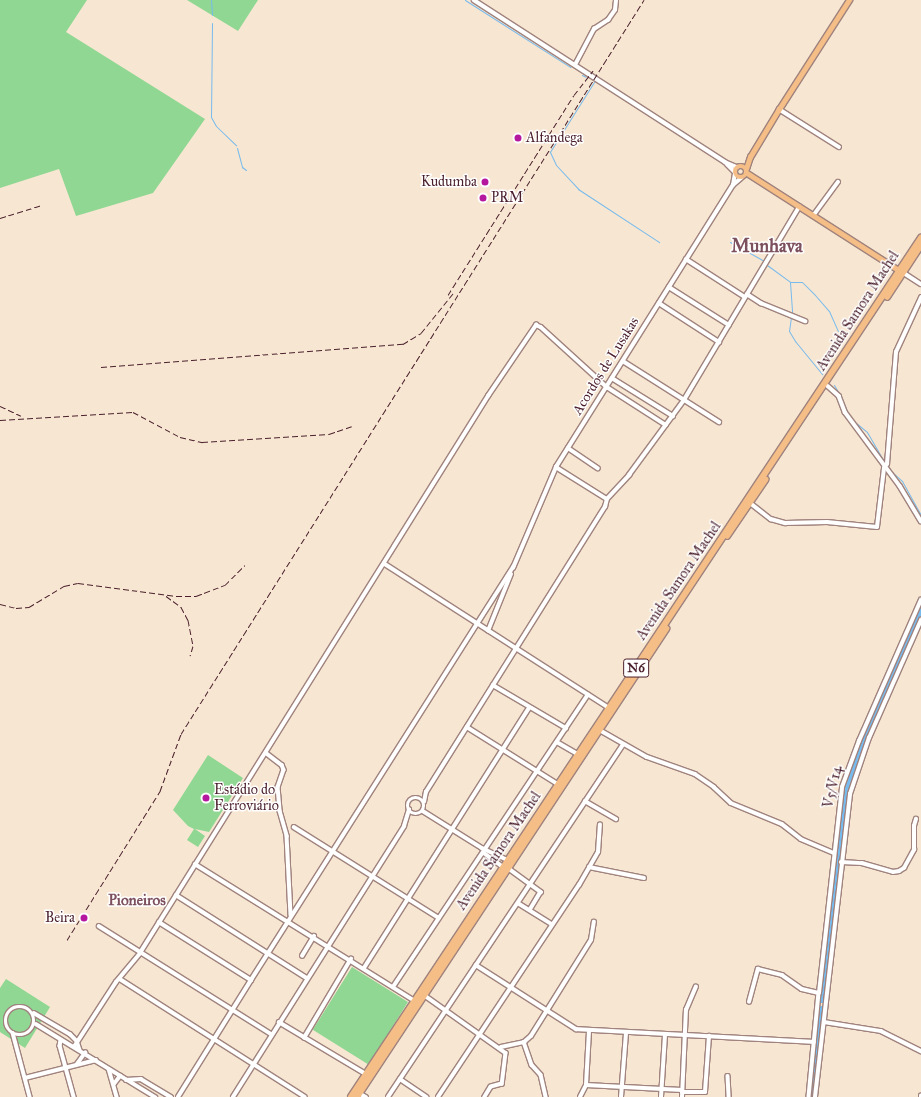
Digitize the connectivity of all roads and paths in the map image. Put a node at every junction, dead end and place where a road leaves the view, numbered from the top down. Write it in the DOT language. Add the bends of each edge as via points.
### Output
graph roads {
  1 [pos="474,0"];
  2 [pos="616,0"];
  3 [pos="849,0"];
  4 [pos="575,65"];
  5 [pos="779,109"];
  6 [pos="840,147"];
  7 [pos="750,157"];
  8 [pos="736,170"];
  9 [pos="747,171"];
  10 [pos="742,178"];
  11 [pos="756,180"];
  12 [pos="838,182"];
  13 [pos="733,185"];
  14 [pos="799,207"];
  15 [pos="813,216"];
  16 [pos="921,238"];
  17 [pos="921,245"];
  18 [pos="686,259"];
  19 [pos="902,271"];
  20 [pos="921,284"];
  21 [pos="669,287"];
  22 [pos="746,296"];
  23 [pos="921,298"];
  24 [pos="659,303"];
  25 [pos="805,321"];
  26 [pos="729,326"];
  27 [pos="719,342"];
  28 [pos="623,362"];
  29 [pos="612,378"];
  30 [pos="828,386"];
  31 [pos="607,387"];
  32 [pos="684,400"];
  33 [pos="673,416"];
  34 [pos="719,422"];
  35 [pos="666,425"];
  36 [pos="568,448"];
  37 [pos="886,466"];
  38 [pos="556,467"];
  39 [pos="598,468"];
  40 [pos="607,499"];
  41 [pos="748,502"];
  42 [pos="921,521"];
  43 [pos="385,564"];
  44 [pos="514,566"];
  45 [pos="921,600"];
  46 [pos="921,620"];
  47 [pos="476,623"];
  48 [pos="488,631"];
  49 [pos="516,648"];
  50 [pos="493,686"];
  51 [pos="588,695"];
  52 [pos="530,708"];
  53 [pos="609,708"];
  54 [pos="467,727"];
  55 [pos="566,728"];
  56 [pos="598,729"];
  57 [pos="557,742"];
  58 [pos="623,745"];
  59 [pos="503,751"];
  60 [pos="266,753"];
  61 [pos="578,754"];
  62 [pos="537,772"];
  63 [pos="558,784"];
  64 [pos="426,792"];
  65 [pos="416,798"];
  66 [pos="585,801"];
  67 [pos="424,802"];
  68 [pos="409,810"];
  69 [pos="423,811"];
  70 [pos="417,814"];
  71 [pos="616,819"];
  72 [pos="916,819"];
  73 [pos="600,825"];
  74 [pos="404,826"];
  75 [pos="294,827"];
  76 [pos="453,831"];
  77 [pos="482,848"];
  78 [pos="487,849"];
  79 [pos="332,852"];
  80 [pos="484,854"];
  81 [pos="834,854"];
  82 [pos="508,860"];
  83 [pos="841,862"];
  84 [pos="195,864"];
  85 [pos="506,867"];
  86 [pos="589,867"];
  87 [pos="371,876"];
  88 [pos="644,878"];
  89 [pos="530,884"];
  90 [pos="176,895"];
  91 [pos="409,900"];
  92 [pos="518,903"];
  93 [pos="530,910"];
  94 [pos="291,916"];
  95 [pos="439,918"];
  96 [pos="288,921"];
  97 [pos="158,922"];
  98 [pos="594,922"];
  99 [pos="552,924"];
  100 [pos="99,926"];
  101 [pos="314,936"];
  102 [pos="328,945"];
  103 [pos="140,953"];
  104 [pos="268,954"];
  105 [pos="302,956"];
  106 [pos="351,959"];
  107 [pos="476,964"];
  108 [pos="364,968"];
  109 [pos="434,976"];
  110 [pos="307,978"];
  111 [pos="120,979"];
  112 [pos="251,980"];
  113 [pos="696,986"];
  114 [pos="394,987"];
  115 [pos="510,988"];
  116 [pos="819,993"];
  117 [pos="424,995"];
  118 [pos="414,1000"];
  119 [pos="749,1002"];
  120 [pos="232,1009"];
  121 [pos="446,1010"];
  122 [pos="33,1012"];
  123 [pos="546,1012"];
  124 [pos="408,1015"];
  125 [pos="44,1019"];
  126 [pos="279,1022"];
  127 [pos="824,1022"];
  128 [pos="36,1024"];
  129 [pos="6,1026"];
  130 [pos="0,1027"];
  131 [pos="40,1027"];
  132 [pos="589,1031"];
  133 [pos="480,1032"];
  134 [pos="13,1033"];
  135 [pos="271,1034"];
  136 [pos="626,1034"];
  137 [pos="666,1035"];
  138 [pos="684,1036"];
  139 [pos="709,1036"];
  140 [pos="304,1038"];
  141 [pos="214,1039"];
  142 [pos="62,1040"];
  143 [pos="77,1041"];
  144 [pos="524,1042"];
  145 [pos="814,1042"];
  146 [pos="74,1047"];
  147 [pos="501,1047"];
  148 [pos="80,1050"];
  149 [pos="921,1051"];
  150 [pos="85,1053"];
  151 [pos="96,1060"];
  152 [pos="76,1064"];
  153 [pos="253,1064"];
  154 [pos="66,1067"];
  155 [pos="109,1069"];
  156 [pos="369,1073"];
  157 [pos="120,1076"];
  158 [pos="728,1076"];
  159 [pos="25,1078"];
  160 [pos="400,1079"];
  161 [pos="126,1080"];
  162 [pos="364,1081"];
  163 [pos="114,1084"];
  164 [pos="586,1085"];
  165 [pos="155,1087"];
  166 [pos="622,1087"];
  167 [pos="662,1089"];
  168 [pos="682,1091"];
  169 [pos="150,1094"];
  170 [pos="358,1095"];
  171 [pos="439,1096"];
  172 [pos="30,1097"];
  173 [pos="74,1097"];
  174 [pos="118,1097"];
  175 [pos="155,1097"];
  176 [pos="171,1097"];
  177 [pos="178,1097"];
  178 [pos="233,1097"];
  179 [pos="305,1097"];
  180 [pos="351,1097"];
  181 [pos="366,1097"];
  182 [pos="388,1097"];
  183 [pos="427,1097"];
  184 [pos="485,1097"];
  185 [pos="546,1097"];
  186 [pos="580,1097"];
  187 [pos="621,1097"];
  188 [pos="661,1097"];
  189 [pos="682,1097"];
  190 [pos="729,1097"];
  191 [pos="809,1097"];
  192 [pos="816,1097"];
  1 -- 4 [label="street"];
  2 -- 4 [label="street" via="616,10 608,20 594,29"];
  3 -- 5 [label="main road"];
  4 -- 8 [label="street"];
  5 -- 6 [label="street"];
  5 -- 7 [label="main road"];
  7 -- 8 [label="main road"];
  7 -- 9 [label="main road"];
  8 -- 9 [label="main road"];
  8 -- 10 [label="main road"];
  8 -- 13 [label="street"];
  9 -- 10 [label="main road"];
  9 -- 11 [label="main road"];
  10 -- 11 [label="main road"];
  10 -- 13 [label="street"];
  11 -- 14 [label="main road"];
  12 -- 15 [label="street"];
  13 -- 18 [label="street, Acordos de Lusakas"];
  14 -- 15 [label="main road"];
  14 -- 22 [label="street"];
  15 -- 19 [label="main road"];
  16 -- 19 [label="highway, Avenida Samora Machel / N6"];
  17 -- 19 [label="highway, Avenida Samora Machel / N6"];
  18 -- 21 [label="street, Acordos de Lusakas"];
  18 -- 22 [label="street"];
  19 -- 20 [label="street"];
  19 -- 30 [label="highway, Avenida Samora Machel / N6"];
  19 -- 41 [label="highway, Avenida Samora Machel / N6"];
  21 -- 24 [label="street, Acordos de Lusakas"];
  21 -- 26 [label="street"];
  22 -- 25 [label="street"];
  22 -- 26 [label="street"];
  23 -- 37 [label="street" via="896,352"];
  24 -- 27 [label="street"];
  24 -- 28 [label="street, Acordos de Lusakas"];
  26 -- 27 [label="street"];
  27 -- 32 [label="street"];
  28 -- 29 [label="street, Acordos de Lusakas"];
  28 -- 32 [label="street"];
  29 -- 31 [label="street, Acordos de Lusakas"];
  29 -- 33 [label="street"];
  30 -- 37 [label="street" via="839,396 845,412"];
  30 -- 41 [label="highway, Avenida Samora Machel / N6"];
  31 -- 35 [label="street"];
  31 -- 36 [label="street, Acordos de Lusakas"];
  31 -- 43 [label="street" via="536,326 488,396"];
  32 -- 33 [label="street"];
  32 -- 34 [label="street"];
  33 -- 35 [label="street"];
  35 -- 40 [label="street" via="630,475"];
  36 -- 38 [label="street, Acordos de Lusakas"];
  36 -- 39 [label="street"];
  37 -- 41 [label="street" via="877,527 827,522 785,523 771,519"];
  37 -- 42 [label="street"];
  38 -- 40 [label="street"];
  38 -- 44 [label="street, Acordos de Lusakas"];
  40 -- 49 [label="street" via="605,507"];
  41 -- 53 [label="highway, Avenida Samora Machel / N6"];
  41 -- 56 [label="highway, Avenida Samora Machel / N6"];
  43 -- 47 [label="street"];
  43 -- 60 [label="street"];
  44 -- 47 [label="street"];
  44 -- 48 [label="street"];
  45 -- 81 [label="street, V5/V14" via="842,787"];
  46 -- 83 [label="street" via="857,770 850,794"];
  47 -- 48 [label="street"];
  47 -- 79 [label="street"];
  48 -- 49 [label="street"];
  49 -- 50 [label="street"];
  49 -- 51 [label="street"];
  50 -- 52 [label="street"];
  50 -- 54 [label="street"];
  51 -- 53 [label="street"];
  51 -- 55 [label="street"];
  52 -- 55 [label="street"];
  52 -- 59 [label="street"];
  53 -- 56 [label="highway, Avenida Samora Machel / N6"];
  54 -- 59 [label="street"];
  54 -- 64 [label="street"];
  55 -- 57 [label="street"];
  56 -- 58 [label="street"];
  56 -- 61 [label="highway, Avenida Samora Machel / N6"];
  56 -- 85 [label="highway, Avenida Samora Machel / N6"];
  57 -- 61 [label="street"];
  57 -- 62 [label="street"];
  58 -- 66 [label="street"];
  58 -- 81 [label="street" via="655,761 695,774 714,787 730,803 782,824 801,840"];
  59 -- 62 [label="street"];
  59 -- 76 [label="street"];
  60 -- 84 [label="street"];
  60 -- 94 [label="street" via="282,765 284,770 278,787 280,811 287,836"];
  61 -- 63 [label="highway, Avenida Samora Machel / N6"];
  62 -- 63 [label="street"];
  62 -- 78 [label="street"];
  63 -- 82 [label="highway, Avenida Samora Machel / N6"];
  64 -- 65 [label="street"];
  64 -- 67 [label="street"];
  65 -- 67 [label="street"];
  65 -- 68 [label="street" via="409,802"];
  66 -- 71 [label="street"];
  66 -- 89 [label="street"];
  67 -- 69 [label="street"];
  68 -- 70 [label="street"];
  68 -- 74 [label="street"];
  69 -- 70 [label="street"];
  69 -- 76 [label="street"];
  70 -- 74 [label="street"];
  72 -- 83 [label="street" via="914,850 904,868 899,871 857,862"];
  73 -- 86 [label="street" via="598,852"];
  74 -- 87 [label="street"];
  75 -- 79 [label="street"];
  76 -- 77 [label="street"];
  76 -- 91 [label="street"];
  77 -- 78 [label="street"];
  77 -- 80 [label="street"];
  78 -- 80 [label="street"];
  78 -- 82 [label="street"];
  79 -- 87 [label="street"];
  79 -- 94 [label="street"];
  80 -- 85 [label="street"];
  80 -- 95 [label="street"];
  81 -- 116 [label="street, V5/V14"];
  82 -- 85 [label="highway, Avenida Samora Machel / N6"];
  83 -- 127 [label="street"];
  84 -- 90 [label="street"];
  84 -- 96 [label="street"];
  85 -- 89 [label="street"];
  85 -- 109 [label="highway, Avenida Samora Machel / N6"];
  86 -- 88 [label="street"];
  86 -- 99 [label="street"];
  87 -- 91 [label="street"];
  87 -- 102 [label="street"];
  89 -- 92 [label="street"];
  89 -- 93 [label="street" via="541,892"];
  90 -- 97 [label="street"];
  90 -- 104 [label="street"];
  91 -- 95 [label="street"];
  91 -- 108 [label="street"];
  92 -- 93 [label="street"];
  92 -- 107 [label="street"];
  93 -- 99 [label="street"];
  94 -- 96 [label="street"];
  95 -- 114 [label="street"];
  96 -- 101 [label="street"];
  96 -- 104 [label="street"];
  97 -- 103 [label="street"];
  97 -- 112 [label="street"];
  98 -- 123 [label="street" via="591,940"];
  99 -- 115 [label="street"];
  100 -- 103 [label="street"];
  101 -- 102 [label="street"];
  101 -- 105 [label="street"];
  102 -- 106 [label="street"];
  102 -- 110 [label="street"];
  103 -- 111 [label="street"];
  103 -- 120 [label="street"];
  104 -- 110 [label="street"];
  104 -- 112 [label="street"];
  106 -- 108 [label="street"];
  106 -- 140 [label="street"];
  107 -- 115 [label="street"];
  107 -- 121 [label="street"];
  108 -- 114 [label="street"];
  109 -- 117 [label="highway, Avenida Samora Machel / N6"];
  109 -- 118 [label="highway, Avenida Samora Machel / N6"];
  110 -- 126 [label="street"];
  111 -- 141 [label="street"];
  111 -- 143 [label="street"];
  112 -- 120 [label="street"];
  113 -- 138 [label="street" via="686,1010"];
  114 -- 118 [label="street"];
  115 -- 123 [label="street"];
  115 -- 133 [label="street"];
  116 -- 119 [label="street" via="802,988 782,975 758,969"];
  116 -- 145 [label="street, V5/V14"];
  117 -- 121 [label="street"];
  117 -- 124 [label="highway, Avenida Samora Machel / N6"];
  118 -- 124 [label="highway, Avenida Samora Machel / N6"];
  120 -- 135 [label="street"];
  120 -- 141 [label="street"];
  121 -- 133 [label="street"];
  121 -- 160 [label="street"];
  122 -- 125 [label="street"];
  122 -- 128 [label="street"];
  122 -- 129 [label="street" via="23,1008 9,1013 5,1020"];
  123 -- 132 [label="street" via="572,1028"];
  123 -- 144 [label="street"];
  124 -- 156 [label="highway, Avenida Samora Machel / N6"];
  125 -- 131 [label="street"];
  125 -- 143 [label="street"];
  126 -- 135 [label="street"];
  126 -- 140 [label="street"];
  127 -- 149 [label="street" via="881,1031"];
  127 -- 192 [label="street"];
  128 -- 131 [label="street"];
  128 -- 134 [label="street" via="27,1031"];
  129 -- 130 [label="street"];
  129 -- 134 [label="street"];
  131 -- 142 [label="street"];
  132 -- 136 [label="street"];
  132 -- 164 [label="street"];
  133 -- 147 [label="street"];
  133 -- 171 [label="street"];
  134 -- 159 [label="street"];
  135 -- 153 [label="street"];
  136 -- 137 [label="street"];
  136 -- 166 [label="street"];
  137 -- 138 [label="street"];
  137 -- 167 [label="street"];
  138 -- 139 [label="street"];
  138 -- 168 [label="street"];
  139 -- 145 [label="street"];
  139 -- 168 [label="street" via="705,1092"];
  140 -- 156 [label="street"];
  141 -- 153 [label="street"];
  141 -- 177 [label="street"];
  142 -- 146 [label="street"];
  142 -- 154 [label="street" via="60,1046"];
  143 -- 146 [label="street"];
  143 -- 148 [label="street"];
  144 -- 147 [label="street"];
  144 -- 185 [label="street" via="532,1065 541,1075"];
  145 -- 191 [label="street, V5/V14"];
  146 -- 148 [label="street"];
  147 -- 184 [label="street" via="508,1057 502,1084 491,1087"];
  148 -- 150 [label="street"];
  150 -- 151 [label="street"];
  150 -- 152 [label="street"];
  151 -- 152 [label="street"];
  151 -- 155 [label="street"];
  152 -- 154 [label="street"];
  153 -- 178 [label="street"];
  153 -- 179 [label="street"];
  154 -- 159 [label="street"];
  154 -- 173 [label="street"];
  155 -- 157 [label="street"];
  155 -- 163 [label="street"];
  156 -- 162 [label="highway, Avenida Samora Machel / N6"];
  157 -- 161 [label="street"];
  157 -- 163 [label="street"];
  158 -- 190 [label="street"];
  159 -- 172 [label="street"];
  160 -- 182 [label="street"];
  160 -- 183 [label="street"];
  161 -- 165 [label="street" via="137,1078"];
  161 -- 169 [label="street"];
  162 -- 170 [label="highway, Avenida Samora Machel / N6"];
  162 -- 180 [label="highway, Avenida Samora Machel / N6"];
  163 -- 174 [label="street"];
  164 -- 166 [label="street"];
  164 -- 186 [label="street"];
  165 -- 169 [label="street"];
  165 -- 176 [label="street"];
  166 -- 167 [label="street"];
  166 -- 187 [label="street"];
  167 -- 168 [label="street"];
  167 -- 188 [label="street"];
  168 -- 189 [label="street"];
  169 -- 175 [label="street"];
  170 -- 181 [label="street"];
}
